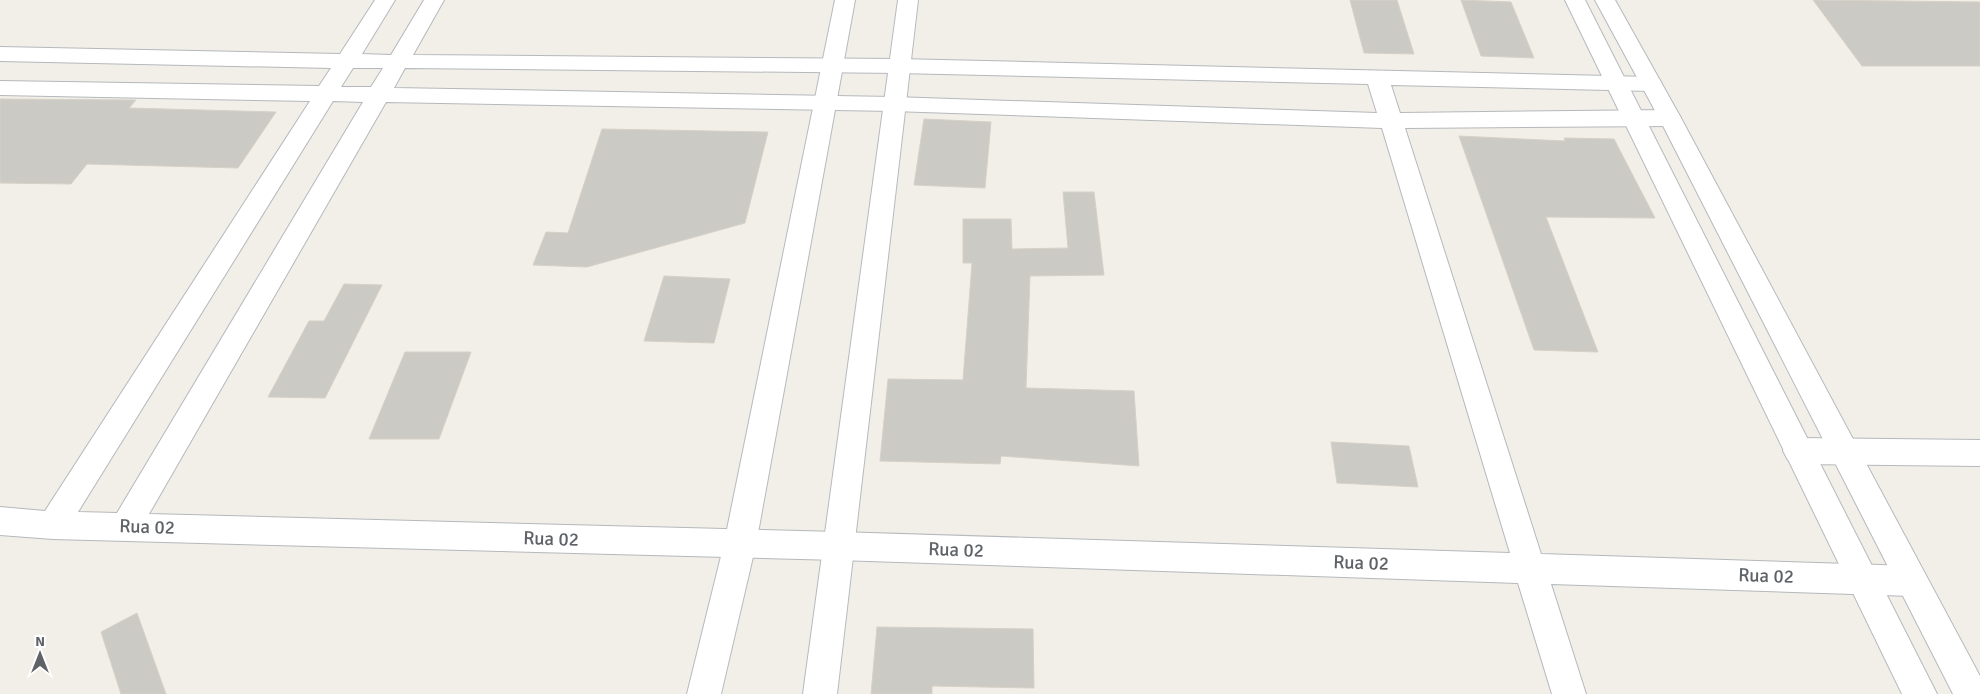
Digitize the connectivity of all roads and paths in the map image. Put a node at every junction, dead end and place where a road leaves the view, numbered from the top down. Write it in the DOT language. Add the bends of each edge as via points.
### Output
graph roads {
  1 [pos="386,0"];
  2 [pos="434,0"];
  3 [pos="845,0"];
  4 [pos="908,0"];
  5 [pos="1575,0"];
  6 [pos="1605,0"];
  7 [pos="0,54"];
  8 [pos="347,61"];
  9 [pos="398,61"];
  10 [pos="831,65"];
  11 [pos="898,66"];
  12 [pos="1378,79"];
  13 [pos="1617,84"];
  14 [pos="1651,84"];
  15 [pos="0,88"];
  16 [pos="326,95"];
  17 [pos="378,96"];
  18 [pos="824,102"];
  19 [pos="893,104"];
  20 [pos="1670,118"];
  21 [pos="1634,119"];
  22 [pos="1392,121"];
  23 [pos="1798,451"];
  24 [pos="1844,451"];
  25 [pos="1980,453"];
  26 [pos="0,521"];
  27 [pos="53,525"];
  28 [pos="124,527"];
  29 [pos="740,544"];
  30 [pos="838,546"];
  31 [pos="1531,569"];
  32 [pos="1861,579"];
  33 [pos="1912,581"];
  34 [pos="704,694"];
  35 [pos="820,694"];
  36 [pos="1569,694"];
  37 [pos="1920,694"];
  38 [pos="1971,694"];
  1 -- 8 [label="street"];
  2 -- 9 [label="street"];
  3 -- 10 [label="street"];
  4 -- 11 [label="street"];
  5 -- 13 [label="street"];
  6 -- 14 [label="street"];
  7 -- 8 [label="street"];
  8 -- 9 [label="street"];
  8 -- 16 [label="street"];
  9 -- 10 [label="street"];
  9 -- 17 [label="street"];
  10 -- 11 [label="street"];
  10 -- 18 [label="street"];
  11 -- 12 [label="street"];
  11 -- 19 [label="street"];
  12 -- 13 [label="street"];
  12 -- 22 [label="street"];
  13 -- 14 [label="street"];
  13 -- 21 [label="street"];
  14 -- 20 [label="street"];
  15 -- 16 [label="street"];
  16 -- 17 [label="street"];
  16 -- 27 [label="street"];
  17 -- 18 [label="street"];
  17 -- 28 [label="street"];
  18 -- 19 [label="street"];
  18 -- 29 [label="street"];
  19 -- 22 [label="street"];
  19 -- 30 [label="street"];
  20 -- 21 [label="street"];
  20 -- 24 [label="street"];
  21 -- 22 [label="street"];
  21 -- 23 [label="street"];
  22 -- 31 [label="street"];
  23 -- 24 [label="street"];
  23 -- 32 [label="street"];
  24 -- 25 [label="street"];
  24 -- 33 [label="street"];
  26 -- 27 [label="street, Rua 02"];
  27 -- 28 [label="street, Rua 02"];
  28 -- 29 [label="street, Rua 02"];
  29 -- 30 [label="street, Rua 02"];
  29 -- 34 [label="street"];
  30 -- 31 [label="street, Rua 02"];
  30 -- 35 [label="street"];
  31 -- 32 [label="street, Rua 02"];
  31 -- 36 [label="street"];
  32 -- 33 [label="street, Rua 02"];
  32 -- 37 [label="street"];
  33 -- 38 [label="street"];
}
